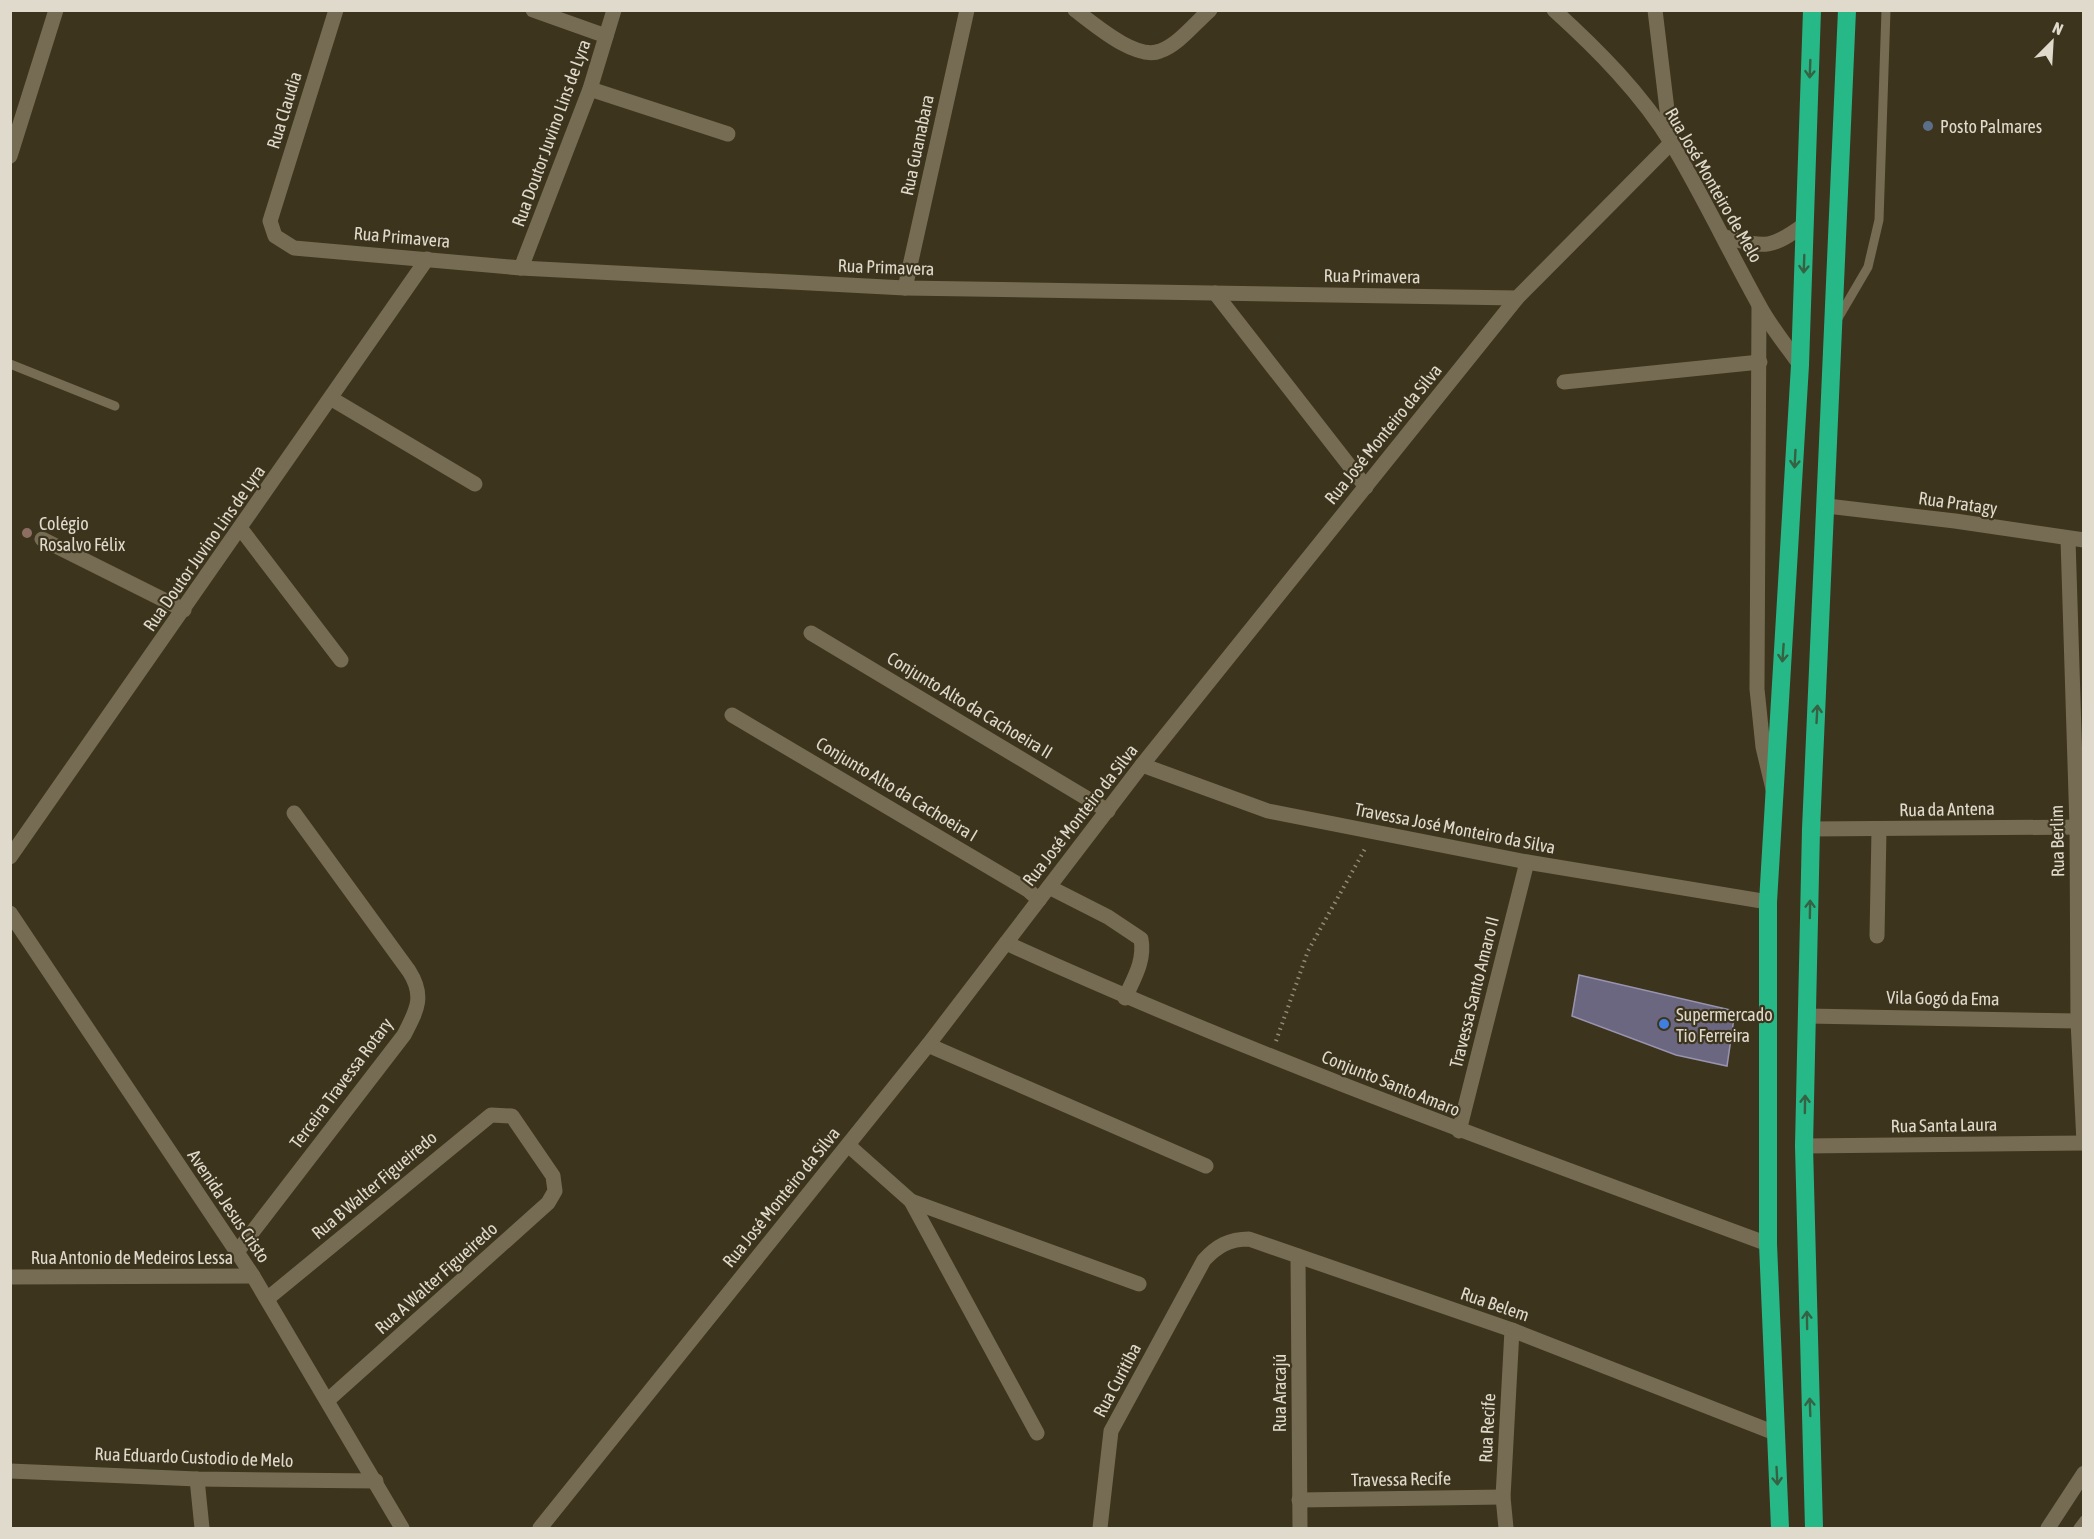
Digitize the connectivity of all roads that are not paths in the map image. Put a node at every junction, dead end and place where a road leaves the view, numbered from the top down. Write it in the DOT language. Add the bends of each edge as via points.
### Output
graph roads {
  1 [pos="56,10"];
  2 [pos="336,10"];
  3 [pos="533,10"];
  4 [pos="614,10"];
  5 [pos="967,10"];
  6 [pos="1075,10"];
  7 [pos="1210,10"];
  8 [pos="1554,10"];
  9 [pos="1655,10"];
  10 [pos="1812,10"];
  11 [pos="1847,10"];
  12 [pos="1886,10"];
  13 [pos="606,36"];
  14 [pos="590,89"];
  15 [pos="728,134"];
  16 [pos="1671,143"];
  17 [pos="12,148"];
  18 [pos="270,221"];
  19 [pos="1805,224"];
  20 [pos="1725,237"];
  21 [pos="427,259"];
  22 [pos="521,268"];
  23 [pos="905,288"];
  24 [pos="1215,293"];
  25 [pos="1517,298"];
  26 [pos="1759,306"];
  27 [pos="1833,327"];
  28 [pos="1760,362"];
  29 [pos="10,364"];
  30 [pos="1800,365"];
  31 [pos="1564,382"];
  32 [pos="332,399"];
  33 [pos="115,406"];
  34 [pos="475,484"];
  35 [pos="1366,487"];
  36 [pos="1827,506"];
  37 [pos="241,530"];
  38 [pos="42,539"];
  39 [pos="2076,539"];
  40 [pos="184,610"];
  41 [pos="812,633"];
  42 [pos="341,660"];
  43 [pos="732,715"];
  44 [pos="1142,765"];
  45 [pos="1774,791"];
  46 [pos="1108,811"];
  47 [pos="294,813"];
  48 [pos="2080,827"];
  49 [pos="1811,829"];
  50 [pos="1878,830"];
  51 [pos="10,857"];
  52 [pos="1527,862"];
  53 [pos="1049,887"];
  54 [pos="1039,900"];
  55 [pos="1768,902"];
  56 [pos="10,913"];
  57 [pos="1877,936"];
  58 [pos="1006,944"];
  59 [pos="1125,998"];
  60 [pos="1807,1016"];
  61 [pos="2078,1021"];
  62 [pos="928,1045"];
  63 [pos="512,1116"];
  64 [pos="1458,1131"];
  65 [pos="2084,1143"];
  66 [pos="848,1145"];
  67 [pos="1804,1146"];
  68 [pos="1206,1166"];
  69 [pos="911,1201"];
  70 [pos="1768,1244"];
  71 [pos="237,1252"];
  72 [pos="1298,1256"];
  73 [pos="1204,1260"];
  74 [pos="253,1276"];
  75 [pos="10,1277"];
  76 [pos="1139,1284"];
  77 [pos="267,1299"];
  78 [pos="1512,1330"];
  79 [pos="328,1400"];
  80 [pos="1037,1433"];
  81 [pos="1774,1433"];
  82 [pos="10,1471"];
  83 [pos="2084,1473"];
  84 [pos="197,1479"];
  85 [pos="376,1481"];
  86 [pos="1503,1497"];
  87 [pos="1299,1500"];
  88 [pos="2084,1520"];
  89 [pos="202,1528"];
  90 [pos="402,1528"];
  91 [pos="540,1528"];
  92 [pos="1100,1528"];
  93 [pos="1300,1528"];
  94 [pos="1506,1528"];
  95 [pos="1780,1528"];
  96 [pos="1814,1528"];
  97 [pos="2048,1528"];
  98 [pos="2078,1528"];
  1 -- 17 [label="street"];
  2 -- 18 [label="street, Rua Claudia"];
  3 -- 13 [label="street"];
  4 -- 13 [label="street, Rua Doutor Juvino Lins de Lyra"];
  5 -- 23 [label="street, Rua Guanabara"];
  6 -- 7 [label="street" via="1134,49 1150,53 1165,49"];
  8 -- 16 [label="street, Rua José Monteiro de Melo" via="1633,90"];
  9 -- 16 [label="street"];
  10 -- 19 [label="highway, one-way"];
  11 -- 27 [label="highway"];
  12 -- 27 [label="lane" via="1879,220 1868,267"];
  13 -- 14 [label="street, Rua Doutor Juvino Lins de Lyra"];
  14 -- 15 [label="street"];
  14 -- 22 [label="street, Rua Doutor Juvino Lins de Lyra"];
  16 -- 20 [label="street, Rua José Monteiro de Melo"];
  16 -- 25 [label="street, Rua José Monteiro da Silva"];
  18 -- 21 [label="street, Rua Primavera" via="275,236 294,248"];
  19 -- 20 [label="street" via="1782,241 1769,245"];
  19 -- 30 [label="highway, one-way"];
  20 -- 26 [label="street, Rua José Monteiro de Melo"];
  21 -- 22 [label="street, Rua Primavera"];
  21 -- 32 [label="street, Rua Doutor Juvino Lins de Lyra"];
  22 -- 23 [label="street, Rua Primavera"];
  23 -- 24 [label="street, Rua Primavera"];
  24 -- 25 [label="street, Rua Primavera"];
  24 -- 35 [label="street"];
  25 -- 35 [label="street, Rua José Monteiro da Silva"];
  26 -- 28 [label="street"];
  26 -- 30 [label="street, Rua José Monteiro de Melo"];
  27 -- 36 [label="highway"];
  28 -- 31 [label="street"];
  28 -- 45 [label="street" via="1757,689 1763,747"];
  29 -- 33 [label="lane"];
  30 -- 45 [label="highway, one-way"];
  32 -- 34 [label="street"];
  32 -- 37 [label="street, Rua Doutor Juvino Lins de Lyra"];
  35 -- 44 [label="street, Rua José Monteiro da Silva"];
  36 -- 39 [label="street, Rua Pratagy"];
  49 -- 36 [label="highway, one-way"];
  37 -- 40 [label="street, Rua Doutor Juvino Lins de Lyra"];
  37 -- 42 [label="street"];
  38 -- 40 [label="street"];
  39 -- 48 [label="street, Rua Berlim"];
  40 -- 51 [label="street, Rua Doutor Juvino Lins de Lyra"];
  41 -- 46 [label="street, Conjunto Alto da Cachoeira II"];
  43 -- 54 [label="street, Conjunto Alto da Cachoeira I"];
  44 -- 46 [label="street, Rua José Monteiro da Silva"];
  44 -- 52 [label="street, Travessa José Monteiro da Silva" via="1268,811"];
  45 -- 55 [label="highway"];
  46 -- 53 [label="street, Rua José Monteiro da Silva"];
  47 -- 71 [label="street, Terceira Travessa Rotary" via="410,970 417,983 418,1004 404,1035"];
  48 -- 50 [label="street, Rua da Antena"];
  48 -- 61 [label="street, Rua Berlim"];
  49 -- 50 [label="street, Rua da Antena"];
  60 -- 49 [label="highway, one-way"];
  50 -- 57 [label="street"];
  52 -- 55 [label="street, Travessa José Monteiro da Silva"];
  52 -- 64 [label="street, Travessa Santo Amaro II"];
  53 -- 54 [label="street, Rua José Monteiro da Silva"];
  53 -- 59 [label="street" via="1141,939 1140,966"];
  54 -- 58 [label="street, Rua José Monteiro da Silva"];
  55 -- 70 [label="highway"];
  56 -- 71 [label="street, Avenida Jesus Cristo"];
  58 -- 59 [label="street, Conjunto Santo Amaro"];
  58 -- 62 [label="street, Rua José Monteiro da Silva"];
  59 -- 64 [label="street, Conjunto Santo Amaro"];
  60 -- 61 [label="street, Vila Gogó da Ema"];
  67 -- 60 [label="highway, one-way"];
  61 -- 65 [label="street, Rua Berlim"];
  62 -- 66 [label="street, Rua José Monteiro da Silva"];
  62 -- 68 [label="street"];
  63 -- 77 [label="street, Rua B Walter Figueiredo" via="491,1115 480,1123"];
  63 -- 79 [label="street, Rua A Walter Figueiredo" via="553,1176 555,1191 548,1203"];
  64 -- 70 [label="street, Conjunto Santo Amaro"];
  65 -- 67 [label="street, Rua Santa Laura"];
  66 -- 69 [label="street"];
  66 -- 91 [label="street, Rua José Monteiro da Silva"];
  96 -- 67 [label="highway, one-way"];
  69 -- 76 [label="street"];
  69 -- 80 [label="street"];
  70 -- 81 [label="highway"];
  71 -- 74 [label="street, Avenida Jesus Cristo"];
  72 -- 73 [label="street, Rua Belem" via="1249,1239 1234,1239"];
  72 -- 78 [label="street, Rua Belem"];
  72 -- 87 [label="street, Rua Aracajú"];
  73 -- 92 [label="street, Rua Curitiba" via="1111,1431"];
  74 -- 75 [label="street, Rua Antonio de Medeiros Lessa"];
  74 -- 77 [label="street, Avenida Jesus Cristo"];
  77 -- 79 [label="street, Avenida Jesus Cristo"];
  78 -- 81 [label="street, Rua Belem"];
  78 -- 86 [label="street, Rua Recife"];
  79 -- 85 [label="street, Avenida Jesus Cristo"];
  81 -- 95 [label="highway, one-way"];
  82 -- 84 [label="street, Rua Eduardo Custodio de Melo"];
  83 -- 97 [label="street"];
  84 -- 85 [label="street, Rua Eduardo Custodio de Melo"];
  84 -- 89 [label="street"];
  85 -- 90 [label="street, Avenida Jesus Cristo"];
  86 -- 87 [label="street, Travessa Recife"];
  86 -- 94 [label="street, Rua Recife"];
  87 -- 93 [label="street, Rua Aracajú"];
  88 -- 98 [label="lane"];
}
